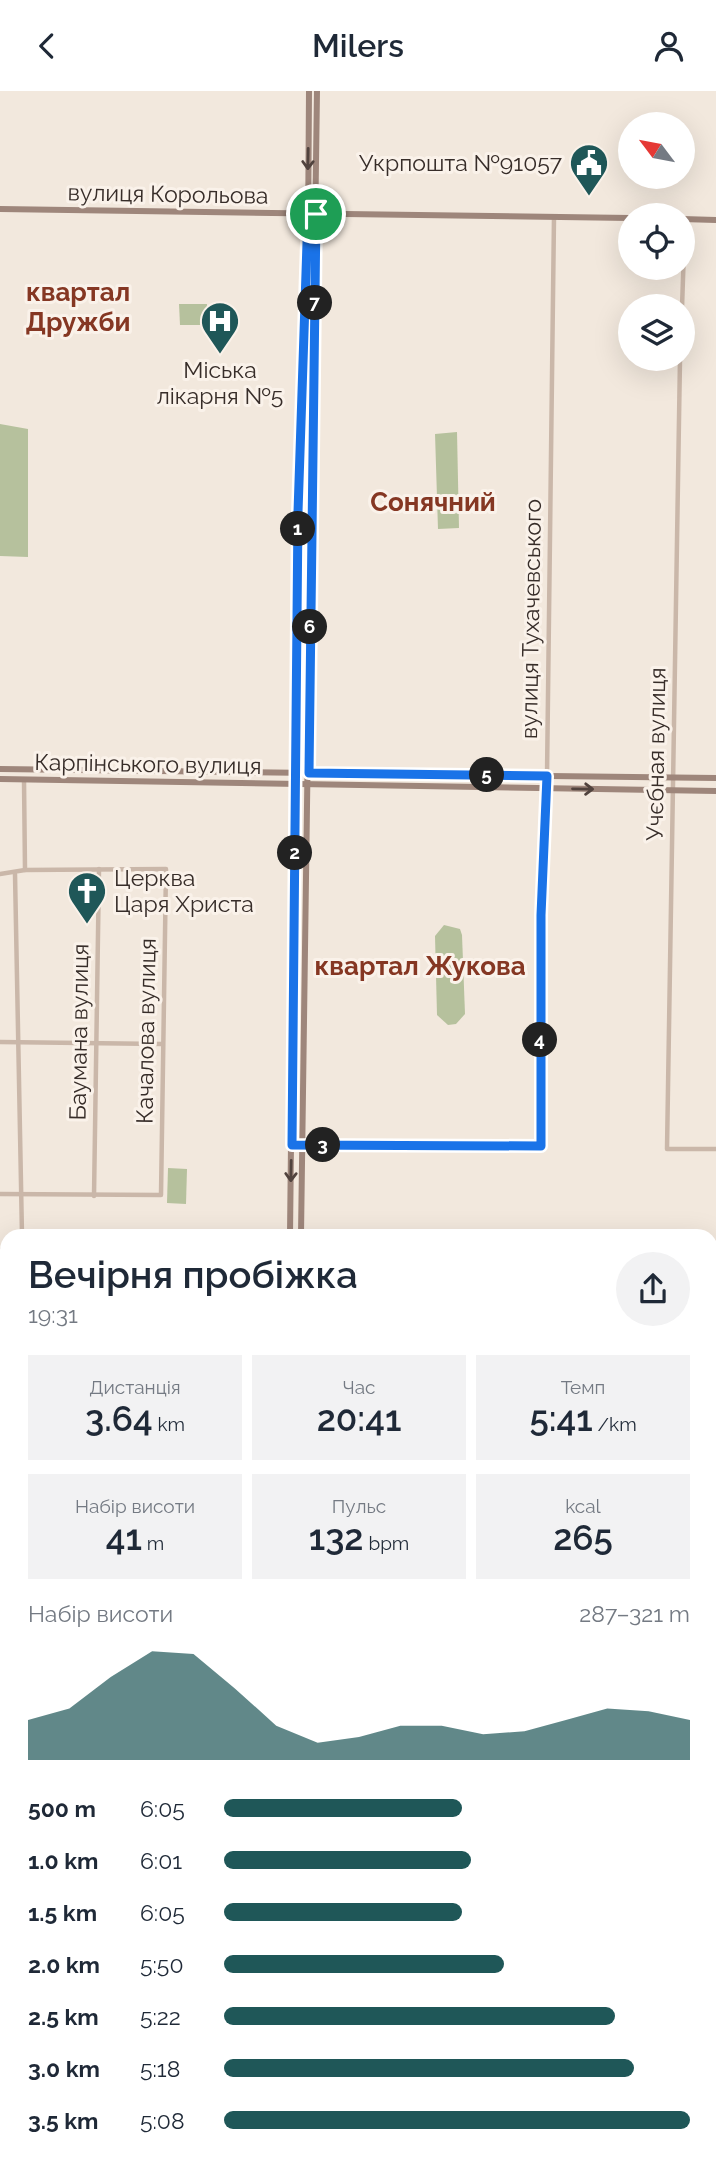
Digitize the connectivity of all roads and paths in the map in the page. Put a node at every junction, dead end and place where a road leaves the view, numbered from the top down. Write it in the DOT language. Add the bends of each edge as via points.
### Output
graph roads {
  1 [pos="309,91"];
  2 [pos="317,91"];
  3 [pos="0,209"];
  4 [pos="308,213"];
  5 [pos="316,214"];
  6 [pos="554,217"];
  7 [pos="618,218"];
  8 [pos="695,219"];
  9 [pos="716,220"];
  10 [pos="680,371"];
  11 [pos="0,769"];
  12 [pos="296,773"];
  13 [pos="309,773"];
  14 [pos="547,776"];
  15 [pos="672,777"];
  16 [pos="716,778"];
  17 [pos="0,779"];
  18 [pos="24,780"];
  19 [pos="296,784"];
  20 [pos="309,784"];
  21 [pos="545,788"];
  22 [pos="673,790"];
  23 [pos="716,791"];
  24 [pos="99,869"];
  25 [pos="25,870"];
  26 [pos="0,874"];
  27 [pos="15,874"];
  28 [pos="0,1042"];
  29 [pos="19,1042"];
  30 [pos="97,1043"];
  31 [pos="162,1044"];
  32 [pos="292,1145"];
  33 [pos="302,1145"];
  34 [pos="716,1149"];
  35 [pos="0,1194"];
  36 [pos="23,1194"];
  37 [pos="94,1196"];
  38 [pos="22,1229"];
  39 [pos="290,1229"];
  40 [pos="300,1229"];
  1 -- 4 [label="main road, one-way"];
  2 -- 5 [label="main road"];
  3 -- 4 [label="main road, вулиця Корольова"];
  4 -- 5 [label="main road, вулиця Корольова"];
  4 -- 12 [label="main road" via="298,512"];
  5 -- 6 [label="main road, вулиця Корольова"];
  5 -- 13 [label="main road"];
  6 -- 7 [label="main road, вулиця Корольова"];
  6 -- 14 [label="street, вулиця Тухачевського"];
  8 -- 9 [label="main road"];
  10 -- 15 [label="street, Учєбная вулиця"];
  11 -- 12 [label="main road, Карпінського вулиця"];
  12 -- 13 [label="main road, Карпінського вулиця"];
  12 -- 19 [label="main road"];
  13 -- 14 [label="main road, Карпінського вулиця"];
  13 -- 20 [label="main road"];
  14 -- 15 [label="main road, Карпінського вулиця"];
  14 -- 21 [label="street, вулиця Тухачевського"];
  15 -- 16 [label="main road, Карпінського вулиця"];
  15 -- 22 [label="street, Учєбная вулиця"];
  17 -- 18 [label="main road, Карпінського вулиця"];
  18 -- 19 [label="main road, Карпінського вулиця"];
  18 -- 25 [label="street"];
  19 -- 20 [label="main road, Карпінського вулиця"];
  19 -- 32 [label="main road"];
  20 -- 21 [label="main road, Карпінського вулиця"];
  20 -- 33 [label="main road"];
  21 -- 22 [label="main road, Карпінського вулиця, one-way"];
  21 -- 33 [label="street, вулиця Тухачевського" via="541,1146"];
  22 -- 23 [label="main road, Карпінського вулиця"];
  22 -- 34 [label="street, Учєбная вулиця" via="667,1149"];
  24 -- 25 [label="street"];
  24 -- 30 [label="street, Баумана вулиця"];
  24 -- 31 [label="street, Качалова вулиця" via="166,869"];
  25 -- 27 [label="street"];
  26 -- 27 [label="street"];
  27 -- 29 [label="street"];
  28 -- 29 [label="street"];
  29 -- 30 [label="street"];
  29 -- 36 [label="street"];
  30 -- 31 [label="street"];
  30 -- 37 [label="street, Баумана вулиця"];
  31 -- 37 [label="street, Качалова вулиця" via="161,1195"];
  32 -- 33 [label="street"];
  32 -- 39 [label="main road, one-way"];
  33 -- 40 [label="main road"];
  35 -- 36 [label="street"];
  36 -- 37 [label="street"];
  36 -- 38 [label="street"];
}
